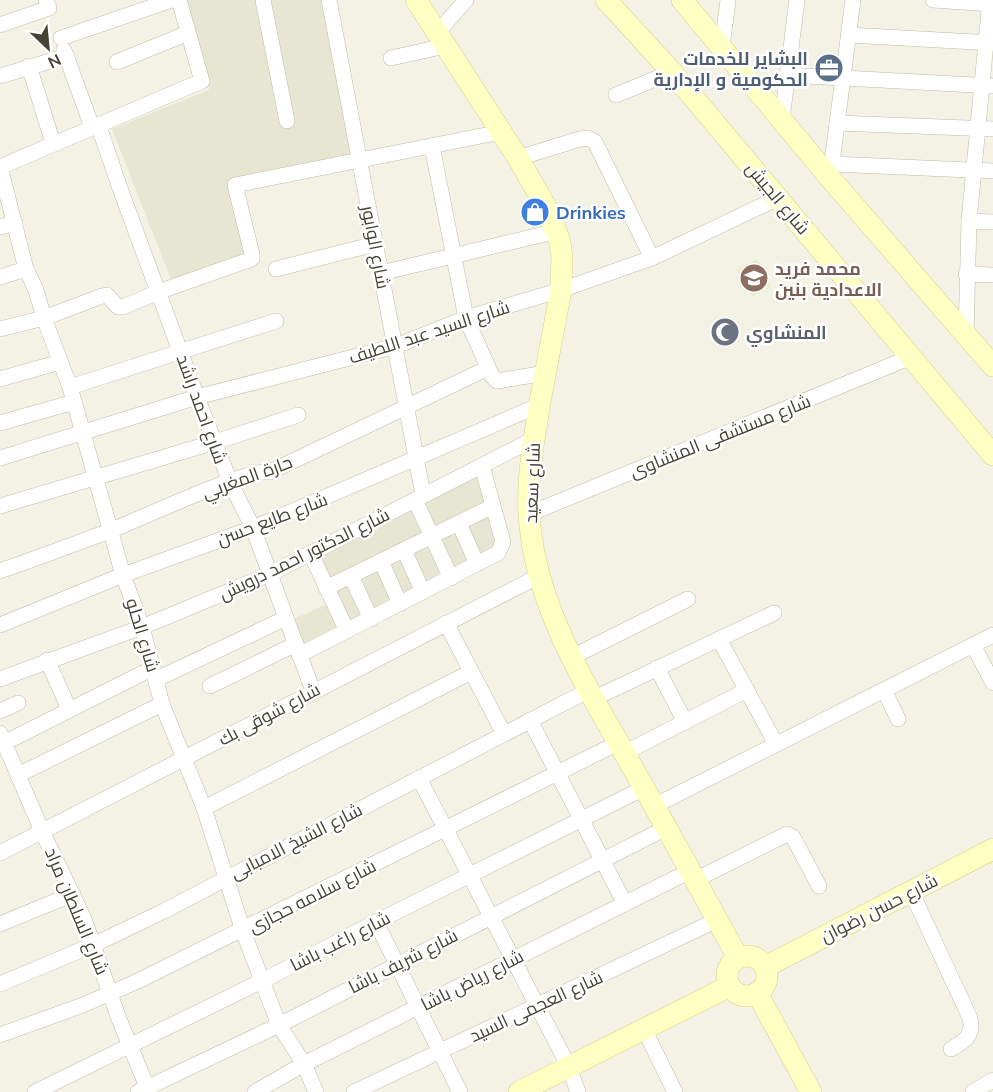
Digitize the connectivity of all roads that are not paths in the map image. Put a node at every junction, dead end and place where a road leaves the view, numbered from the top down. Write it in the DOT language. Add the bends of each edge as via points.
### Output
graph roads {
  1 [pos="172,0"];
  2 [pos="179,0"];
  3 [pos="263,0"];
  4 [pos="329,0"];
  5 [pos="416,0"];
  6 [pos="466,0"];
  7 [pos="606,0"];
  8 [pos="682,0"];
  9 [pos="728,0"];
  10 [pos="797,0"];
  11 [pos="853,0"];
  12 [pos="933,0"];
  13 [pos="991,2"];
  14 [pos="47,4"];
  15 [pos="0,25"];
  16 [pos="188,33"];
  17 [pos="849,34"];
  18 [pos="441,39"];
  19 [pos="989,43"];
  20 [pos="722,47"];
  21 [pos="64,48"];
  22 [pos="391,58"];
  23 [pos="117,62"];
  24 [pos="29,66"];
  25 [pos="672,72"];
  26 [pos="787,75"];
  27 [pos="0,76"];
  28 [pos="843,78"];
  29 [pos="987,86"];
  30 [pos="616,95"];
  31 [pos="782,119"];
  32 [pos="287,121"];
  33 [pos="837,123"];
  34 [pos="95,125"];
  35 [pos="977,129"];
  36 [pos="993,129"];
  37 [pos="501,132"];
  38 [pos="53,143"];
  39 [pos="432,146"];
  40 [pos="518,158"];
  41 [pos="359,160"];
  42 [pos="0,167"];
  43 [pos="973,170"];
  44 [pos="831,171"];
  45 [pos="993,171"];
  46 [pos="778,198"];
  47 [pos="969,221"];
  48 [pos="993,222"];
  49 [pos="8,225"];
  50 [pos="556,231"];
  51 [pos="375,244"];
  52 [pos="454,256"];
  53 [pos="652,258"];
  54 [pos="26,269"];
  55 [pos="276,269"];
  56 [pos="381,273"];
  57 [pos="966,274"];
  58 [pos="993,275"];
  59 [pos="0,277"];
  60 [pos="561,290"];
  61 [pos="158,292"];
  62 [pos="44,318"];
  63 [pos="466,318"];
  64 [pos="276,321"];
  65 [pos="0,329"];
  66 [pos="966,336"];
  67 [pos="396,346"];
  68 [pos="181,352"];
  69 [pos="911,357"];
  70 [pos="60,362"];
  71 [pos="993,366"];
  72 [pos="488,368"];
  73 [pos="546,373"];
  74 [pos="0,379"];
  75 [pos="72,394"];
  76 [pos="197,397"];
  77 [pos="540,405"];
  78 [pos="406,406"];
  79 [pos="298,415"];
  80 [pos="0,423"];
  81 [pos="82,432"];
  82 [pos="532,440"];
  83 [pos="215,442"];
  84 [pos="993,455"];
  85 [pos="0,458"];
  86 [pos="416,458"];
  87 [pos="482,466"];
  88 [pos="96,476"];
  89 [pos="230,482"];
  90 [pos="419,497"];
  91 [pos="0,506"];
  92 [pos="493,506"];
  93 [pos="529,514"];
  94 [pos="459,523"];
  95 [pos="253,528"];
  96 [pos="111,530"];
  97 [pos="432,536"];
  98 [pos="404,550"];
  99 [pos="311,554"];
  100 [pos="381,561"];
  101 [pos="477,564"];
  102 [pos="0,571"];
  103 [pos="123,574"];
  104 [pos="270,574"];
  105 [pos="351,576"];
  106 [pos="538,576"];
  107 [pos="451,578"];
  108 [pos="327,588"];
  109 [pos="423,592"];
  110 [pos="688,599"];
  111 [pos="400,604"];
  112 [pos="774,613"];
  113 [pos="286,618"];
  114 [pos="371,619"];
  115 [pos="446,623"];
  116 [pos="0,625"];
  117 [pos="142,627"];
  118 [pos="347,631"];
  119 [pos="993,635"];
  120 [pos="719,639"];
  121 [pos="973,645"];
  122 [pos="298,649"];
  123 [pos="572,657"];
  124 [pos="47,660"];
  125 [pos="657,668"];
  126 [pos="471,672"];
  127 [pos="155,673"];
  128 [pos="0,679"];
  129 [pos="993,683"];
  130 [pos="210,686"];
  131 [pos="747,690"];
  132 [pos="884,690"];
  133 [pos="313,691"];
  134 [pos="591,694"];
  135 [pos="18,702"];
  136 [pos="162,704"];
  137 [pos="69,709"];
  138 [pos="0,711"];
  139 [pos="898,719"];
  140 [pos="530,720"];
  141 [pos="685,722"];
  142 [pos="504,734"];
  143 [pos="2,738"];
  144 [pos="776,744"];
  145 [pos="621,748"];
  146 [pos="183,760"];
  147 [pos="558,773"];
  148 [pos="18,775"];
  149 [pos="419,778"];
  150 [pos="649,797"];
  151 [pos="204,808"];
  152 [pos="582,819"];
  153 [pos="666,828"];
  154 [pos="445,829"];
  155 [pos="42,831"];
  156 [pos="993,849"];
  157 [pos="0,853"];
  158 [pos="603,860"];
  159 [pos="469,875"];
  160 [pos="693,875"];
  161 [pos="226,878"];
  162 [pos="819,886"];
  163 [pos="911,891"];
  164 [pos="73,894"];
  165 [pos="626,904"];
  166 [pos="491,916"];
  167 [pos="717,920"];
  168 [pos="376,922"];
  169 [pos="0,924"];
  170 [pos="243,931"];
  171 [pos="94,944"];
  172 [pos="738,958"];
  173 [pos="513,960"];
  174 [pos="397,964"];
  175 [pos="765,967"];
  176 [pos="262,981"];
  177 [pos="0,984"];
  178 [pos="730,986"];
  179 [pos="757,993"];
  180 [pos="111,994"];
  181 [pos="537,1005"];
  182 [pos="418,1007"];
  183 [pos="279,1025"];
  184 [pos="644,1029"];
  185 [pos="0,1035"];
  186 [pos="129,1045"];
  187 [pos="951,1049"];
  188 [pos="440,1051"];
  189 [pos="304,1064"];
  190 [pos="569,1067"];
  191 [pos="993,1080"];
  192 [pos="145,1091"];
  193 [pos="34,1092"];
  194 [pos="255,1092"];
  195 [pos="316,1092"];
  196 [pos="354,1092"];
  197 [pos="460,1092"];
  198 [pos="519,1092"];
  199 [pos="578,1092"];
  200 [pos="675,1092"];
  201 [pos="811,1092"];
  202 [pos="973,1092"];
  1 -- 21 [label="street"];
  2 -- 16 [label="street"];
  3 -- 32 [label="street"];
  4 -- 41 [label="street, شارع الوابور"];
  5 -- 18 [label="street, شارع سعيد"];
  6 -- 18 [label="street"];
  7 -- 25 [label="street, شارع الجيش"];
  8 -- 20 [label="street"];
  9 -- 20 [label="street"];
  10 -- 26 [label="street"];
  11 -- 17 [label="street"];
  12 -- 13 [label="street"];
  13 -- 19 [label="street"];
  14 -- 15 [label="street"];
  16 -- 23 [label="street"];
  16 -- 34 [label="street" via="202,81"];
  17 -- 19 [label="street"];
  17 -- 28 [label="street"];
  18 -- 22 [label="street"];
  18 -- 37 [label="street, شارع سعيد"];
  19 -- 29 [label="street"];
  20 -- 31 [label="street"];
  21 -- 24 [label="street"];
  21 -- 34 [label="street, شارع احمد راشد"];
  24 -- 27 [label="street"];
  24 -- 38 [label="street"];
  25 -- 30 [label="street"];
  25 -- 46 [label="street, شارع الجيش"];
  26 -- 28 [label="street"];
  26 -- 31 [label="street"];
  28 -- 29 [label="street"];
  28 -- 33 [label="street"];
  29 -- 35 [label="street"];
  31 -- 44 [label="street"];
  33 -- 35 [label="street"];
  33 -- 44 [label="street"];
  34 -- 38 [label="street"];
  34 -- 61 [label="street, شارع احمد راشد"];
  35 -- 36 [label="street"];
  35 -- 43 [label="street"];
  37 -- 39 [label="street"];
  37 -- 40 [label="street, شارع سعيد"];
  38 -- 42 [label="street"];
  39 -- 41 [label="street"];
  39 -- 52 [label="street"];
  40 -- 50 [label="street, شارع سعيد"];
  40 -- 53 [label="street" via="580,139 595,142"];
  41 -- 51 [label="street, شارع الوابور"];
  41 -- 61 [label="street" via="235,185 252,258"];
  42 -- 49 [label="street, شارع الحلو"];
  43 -- 44 [label="street"];
  43 -- 45 [label="street"];
  43 -- 47 [label="street"];
  44 -- 66 [label="street"];
  46 -- 53 [label="street, شارع السيد عبد اللطيف"];
  46 -- 69 [label="street, شارع الجيش"];
  47 -- 48 [label="street"];
  47 -- 57 [label="street"];
  49 -- 54 [label="street, شارع الحلو"];
  50 -- 52 [label="street"];
  50 -- 60 [label="street, شارع سعيد" via="562,256"];
  51 -- 55 [label="street"];
  51 -- 56 [label="street, شارع الوابور"];
  52 -- 56 [label="street"];
  52 -- 63 [label="street"];
  53 -- 60 [label="street, شارع السيد عبد اللطيف"];
  54 -- 59 [label="street"];
  54 -- 62 [label="street, شارع الحلو"];
  56 -- 67 [label="street, شارع الوابور"];
  57 -- 58 [label="street"];
  57 -- 66 [label="street"];
  60 -- 63 [label="street, شارع السيد عبد اللطيف"];
  60 -- 73 [label="street, شارع سعيد"];
  61 -- 62 [label="street" via="118,307 111,297 102,296"];
  61 -- 68 [label="street, شارع احمد راشد"];
  62 -- 65 [label="street"];
  62 -- 70 [label="street, شارع الحلو"];
  63 -- 67 [label="street, شارع السيد عبد اللطيف"];
  63 -- 72 [label="street"];
  64 -- 68 [label="street"];
  66 -- 71 [label="street"];
  67 -- 76 [label="street, شارع السيد عبد اللطيف"];
  67 -- 78 [label="street, شارع الوابور"];
  68 -- 75 [label="street"];
  68 -- 76 [label="street, شارع احمد راشد"];
  69 -- 84 [label="street, شارع الجيش"];
  69 -- 93 [label="street, شارع مستشفى المنشاوى"];
  70 -- 74 [label="street"];
  70 -- 75 [label="street, شارع الحلو"];
  72 -- 73 [label="street" via="498,381"];
  72 -- 78 [label="street, حارة المغربي"];
  73 -- 77 [label="street, شارع سعيد"];
  75 -- 80 [label="street"];
  75 -- 81 [label="street, شارع الحلو"];
  76 -- 81 [label="street, شارع السيد عبد اللطيف"];
  76 -- 83 [label="street, شارع احمد راشد"];
  77 -- 82 [label="street, شارع سعيد"];
  77 -- 86 [label="street, شارع طايع حسن"];
  78 -- 86 [label="street, شارع الوابور"];
  78 -- 89 [label="street, حارة المغربي" via="270,472"];
  79 -- 83 [label="street"];
  81 -- 85 [label="street, شارع السيد عبد اللطيف"];
  81 -- 88 [label="street, شارع الحلو"];
  82 -- 87 [label="street, شارع الدكتور احمد درويش"];
  82 -- 93 [label="street, شارع سعيد"];
  83 -- 88 [label="street"];
  83 -- 89 [label="street, شارع احمد راشد"];
  86 -- 90 [label="street, شارع الوابور"];
  86 -- 95 [label="street, شارع طايع حسن"];
  87 -- 90 [label="street, شارع الدكتور احمد درويش"];
  87 -- 92 [label="street"];
  88 -- 91 [label="street"];
  88 -- 96 [label="street, شارع الحلو"];
  89 -- 95 [label="street, شارع احمد راشد"];
  89 -- 96 [label="street, حارة المغربي"];
  90 -- 97 [label="street, شارع الوابور"];
  90 -- 99 [label="street, شارع الدكتور احمد درويش"];
  92 -- 94 [label="street"];
  92 -- 101 [label="street" via="503,542 498,553"];
  93 -- 106 [label="street, شارع سعيد"];
  94 -- 97 [label="street"];
  94 -- 101 [label="street"];
  95 -- 103 [label="street, شارع طايع حسن"];
  95 -- 104 [label="street, شارع احمد راشد"];
  96 -- 102 [label="street, حارة المغربي"];
  96 -- 103 [label="street, شارع الحلو"];
  97 -- 98 [label="street"];
  97 -- 107 [label="street, شارع الوابور"];
  98 -- 100 [label="street"];
  98 -- 109 [label="street"];
  99 -- 104 [label="street, شارع الدكتور احمد درويش"];
  99 -- 108 [label="street"];
  100 -- 105 [label="street"];
  100 -- 111 [label="street"];
  101 -- 107 [label="street"];
  103 -- 116 [label="street, شارع طايع حسن"];
  103 -- 117 [label="street, شارع الحلو"];
  104 -- 113 [label="street, شارع احمد راشد"];
  104 -- 117 [label="street, شارع الدكتور احمد درويش"];
  105 -- 108 [label="street"];
  105 -- 114 [label="street"];
  106 -- 115 [label="street, شارع شوقى بك"];
  106 -- 123 [label="street, شارع سعيد"];
  107 -- 109 [label="street"];
  108 -- 118 [label="street"];
  109 -- 111 [label="street"];
  110 -- 123 [label="street"];
  111 -- 114 [label="street"];
  112 -- 120 [label="street, شارع الشيخ الامبابى"];
  113 -- 122 [label="street, شارع احمد راشد"];
  113 -- 127 [label="street"];
  114 -- 118 [label="street"];
  115 -- 126 [label="street"];
  115 -- 133 [label="street, شارع شوقى بك"];
  117 -- 124 [label="street, شارع الدكتور احمد درويش"];
  117 -- 127 [label="street, شارع الحلو"];
  118 -- 122 [label="street"];
  119 -- 121 [label="street, شارع راغب باشا"];
  120 -- 125 [label="street, شارع الشيخ الامبابى"];
  120 -- 131 [label="street"];
  121 -- 129 [label="street"];
  121 -- 132 [label="street, شارع راغب باشا"];
  122 -- 130 [label="street"];
  122 -- 133 [label="street, شارع احمد راشد"];
  123 -- 134 [label="street, شارع سعيد"];
  124 -- 128 [label="street, شارع الدكتور احمد درويش"];
  124 -- 137 [label="street"];
  125 -- 134 [label="street, شارع الشيخ الامبابى"];
  125 -- 141 [label="street"];
  126 -- 142 [label="street"];
  126 -- 151 [label="street"];
  127 -- 136 [label="street, شارع الحلو"];
  127 -- 137 [label="street"];
  131 -- 141 [label="street, شارع سلامه حجازى"];
  131 -- 144 [label="street"];
  132 -- 139 [label="street"];
  132 -- 144 [label="street, شارع راغب باشا"];
  133 -- 146 [label="street, شارع شوقى بك"];
  134 -- 140 [label="street, شارع الشيخ الامبابى"];
  134 -- 145 [label="street, شارع سعيد"];
  135 -- 138 [label="street"];
  136 -- 146 [label="street, شارع الحلو"];
  136 -- 148 [label="street"];
  137 -- 143 [label="street"];
  140 -- 142 [label="street, شارع الشيخ الامبابى"];
  140 -- 147 [label="street"];
  141 -- 145 [label="street, شارع سلامه حجازى"];
  142 -- 149 [label="street, شارع الشيخ الامبابى"];
  143 -- 148 [label="street, شارع السلطان مراد"];
  144 -- 150 [label="street, شارع راغب باشا"];
  145 -- 147 [label="street, شارع سلامه حجازى"];
  145 -- 150 [label="street, شارع سعيد"];
  146 -- 151 [label="street, شارع الحلو"];
  146 -- 155 [label="street, شارع شوقى بك"];
  147 -- 152 [label="street"];
  147 -- 154 [label="street, شارع سلامه حجازى"];
  148 -- 155 [label="street, شارع السلطان مراد"];
  149 -- 154 [label="street"];
  149 -- 161 [label="street, شارع الشيخ الامبابى"];
  150 -- 152 [label="street, شارع راغب باشا"];
  150 -- 153 [label="street, شارع سعيد"];
  151 -- 161 [label="street, شارع الحلو"];
  152 -- 158 [label="street"];
  152 -- 159 [label="street, شارع راغب باشا"];
  153 -- 158 [label="street, شارع شريف باشا"];
  153 -- 160 [label="street, شارع سعيد"];
  154 -- 159 [label="street"];
  154 -- 170 [label="street, شارع سلامه حجازى"];
  155 -- 157 [label="street, شارع شوقى بك"];
  155 -- 164 [label="street, شارع السلطان مراد"];
  156 -- 163 [label="street, شارع حسن رضوان"];
  158 -- 165 [label="street"];
  158 -- 166 [label="street, شارع شريف باشا"];
  159 -- 166 [label="street"];
  159 -- 168 [label="street, شارع راغب باشا"];
  160 -- 162 [label="street, شارع رياض باشا" via="787,834 793,837"];
  160 -- 165 [label="street, شارع رياض باشا"];
  160 -- 167 [label="street, شارع سعيد"];
  161 -- 170 [label="street, شارع الحلو"];
  161 -- 171 [label="street, شارع الشيخ الامبابى"];
  163 -- 175 [label="street, شارع حسن رضوان"];
  163 -- 187 [label="street" via="970,1018 970,1036"];
  164 -- 169 [label="street"];
  164 -- 171 [label="street, شارع السلطان مراد"];
  165 -- 173 [label="street, شارع رياض باشا"];
  166 -- 173 [label="street"];
  166 -- 174 [label="street, شارع شريف باشا"];
  167 -- 172 [label="street, شارع سعيد"];
  167 -- 181 [label="street, شارع العجمى السيد"];
  168 -- 174 [label="street"];
  168 -- 176 [label="street, شارع راغب باشا"];
  170 -- 176 [label="street, شارع الحلو"];
  170 -- 180 [label="street, شارع سلامه حجازى"];
  171 -- 177 [label="street, شارع الشيخ الامبابى"];
  171 -- 180 [label="street, شارع السلطان مراد"];
  172 -- 175 [label="street" via="757,958"];
  172 -- 178 [label="street" via="728,970"];
  173 -- 181 [label="street"];
  173 -- 182 [label="street, شارع رياض باشا"];
  174 -- 182 [label="street"];
  174 -- 183 [label="street, شارع شريف باشا"];
  175 -- 179 [label="street" via="766,982"];
  176 -- 183 [label="street, شارع الحلو"];
  176 -- 186 [label="street, شارع راغب باشا"];
  178 -- 179 [label="street" via="742,995"];
  178 -- 184 [label="street"];
  179 -- 201 [label="street"];
  180 -- 185 [label="street, شارع سلامه حجازى"];
  180 -- 186 [label="street, شارع السلطان مراد"];
  181 -- 188 [label="street, شارع العجمى السيد"];
  181 -- 190 [label="street"];
  182 -- 188 [label="street"];
  182 -- 189 [label="street, شارع رياض باشا"];
  183 -- 189 [label="street, شارع الحلو"];
  183 -- 192 [label="street, شارع شريف باشا"];
  184 -- 190 [label="street"];
  184 -- 200 [label="street"];
  186 -- 192 [label="street, شارع السلطان مراد"];
  186 -- 193 [label="street, شارع راغب باشا"];
  188 -- 196 [label="street, شارع العجمى السيد"];
  188 -- 197 [label="street"];
  189 -- 194 [label="street, شارع رياض باشا"];
  189 -- 195 [label="street, شارع الحلو"];
  190 -- 198 [label="street"];
  190 -- 199 [label="street"];
  191 -- 202 [label="street"];
}
